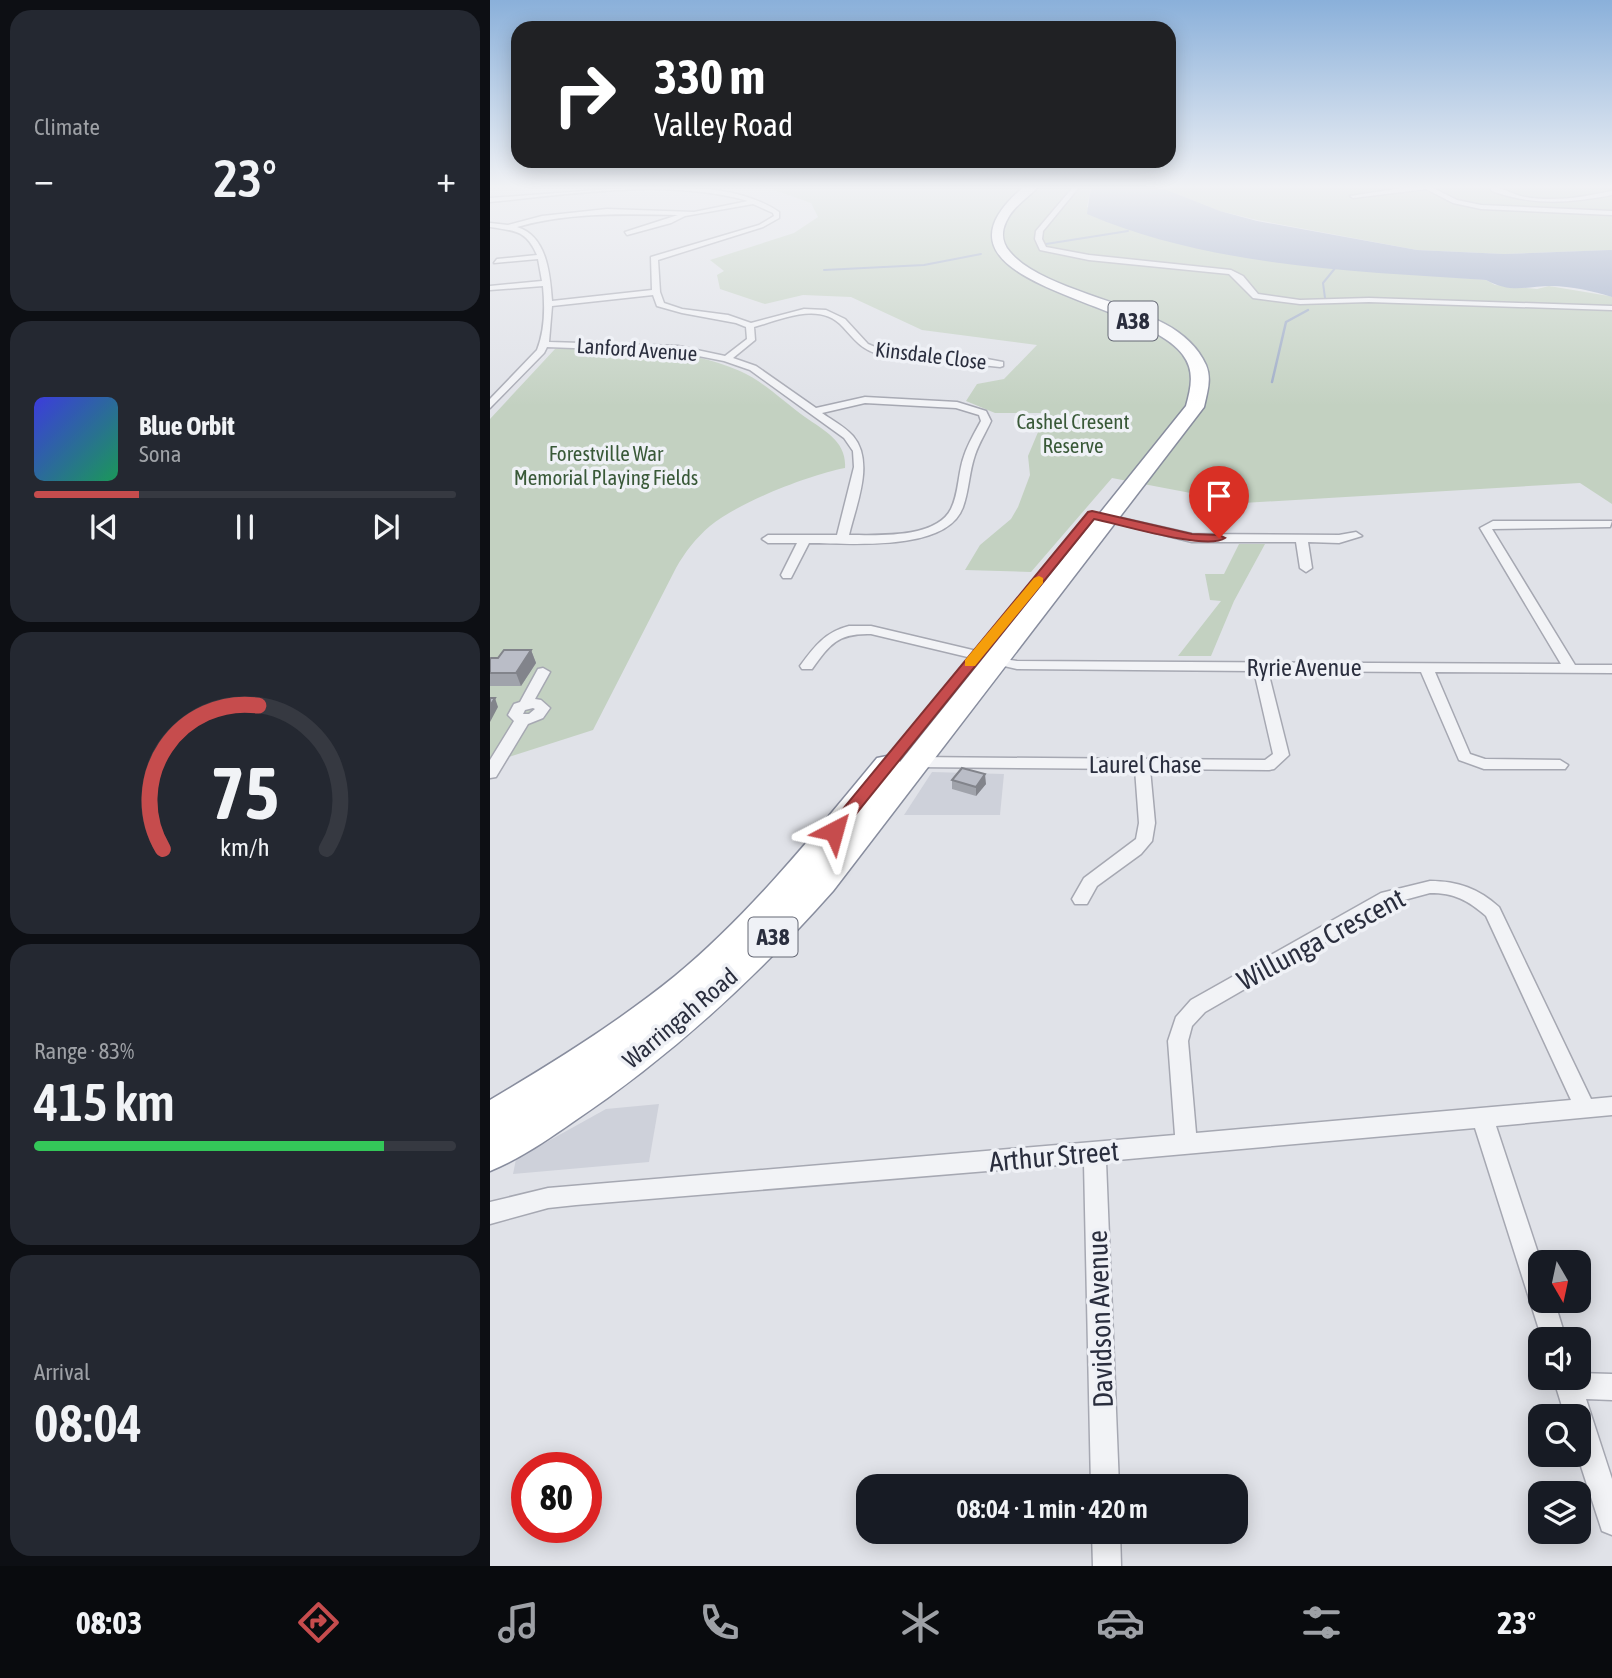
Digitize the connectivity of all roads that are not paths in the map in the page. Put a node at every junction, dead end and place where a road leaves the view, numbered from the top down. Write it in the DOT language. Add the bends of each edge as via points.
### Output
graph roads {
  1 [pos="518,259"];
  2 [pos="541,259"];
  3 [pos="654,259"];
  4 [pos="996,259"];
  5 [pos="1009,259"];
  6 [pos="1109,259"];
  7 [pos="497,261"];
  8 [pos="545,283"];
  9 [pos="490,288"];
  10 [pos="656,292"];
  11 [pos="547,304"];
  12 [pos="1612,308"];
  13 [pos="750,326"];
  14 [pos="546,344"];
  15 [pos="726,359"];
  16 [pos="1000,364"];
  17 [pos="490,405"];
  18 [pos="813,412"];
  19 [pos="1100,517"];
  20 [pos="1609,524"];
  21 [pos="1356,536"];
  22 [pos="768,539"];
  23 [pos="1301,539"];
  24 [pos="842,540"];
  25 [pos="804,541"];
  26 [pos="1306,568"];
  27 [pos="787,575"];
  28 [pos="986,658"];
  29 [pos="807,666"];
  30 [pos="1260,667"];
  31 [pos="1426,668"];
  32 [pos="1570,668"];
  33 [pos="1612,669"];
  34 [pos="543,672"];
  35 [pos="915,762"];
  36 [pos="1142,765"];
  37 [pos="1559,765"];
  38 [pos="490,773"];
  39 [pos="1081,899"];
  40 [pos="1612,1106"];
  41 [pos="1584,1109"];
  42 [pos="1483,1118"];
  43 [pos="490,1121"];
  44 [pos="1186,1143"];
  45 [pos="490,1152"];
  46 [pos="1095,1152"];
  47 [pos="493,1215"];
  48 [pos="1528,1258"];
  49 [pos="1591,1385"];
  50 [pos="1612,1387"];
  51 [pos="1571,1390"];
  52 [pos="1105,1474"];
  53 [pos="1612,1521"];
  54 [pos="1106,1544"];
  55 [pos="1107,1566"];
  1 -- 7 [label="street"];
  2 -- 8 [label="street"];
  3 -- 10 [label="street"];
  4 -- 19 [label="highway, Warringah Road / A38" via="1027,279 1153,331 1185,360 1191,390"];
  5 -- 19 [label="highway, Warringah Road / A38" via="1022,270 1149,322 1179,341 1196,361 1202,385 1195,407"];
  6 -- 12 [label="street" via="1223,271 1240,278 1256,296 1287,301"];
  8 -- 9 [label="street"];
  8 -- 11 [label="street"];
  10 -- 11 [label="street"];
  10 -- 13 [label="street" via="657,300 667,307 721,314"];
  11 -- 14 [label="street"];
  13 -- 15 [label="street" via="751,341"];
  13 -- 16 [label="street, Kinsdale Close" via="793,314 826,313 836,317 858,342 879,352"];
  14 -- 15 [label="street, Lanford Avenue" via="666,348"];
  14 -- 17 [label="street"];
  15 -- 18 [label="street, Lanford Avenue" via="753,368"];
  18 -- 24 [label="street, Lanford Avenue" via="848,436 858,451 859,467"];
  18 -- 24 [label="street" via="865,400 957,405 984,413 986,421 969,456 957,509 948,521 914,536"];
  19 -- 23 [label="street" via="1192,538"];
  19 -- 28 [label="highway, Warringah Road / A38"];
  20 -- 32 [label="street" via="1493,524 1486,528"];
  21 -- 23 [label="street"];
  22 -- 25 [label="street"];
  23 -- 26 [label="street"];
  24 -- 25 [label="street"];
  25 -- 27 [label="street"];
  28 -- 29 [label="street, Ryrie Avenue" via="855,629 827,639"];
  28 -- 30 [label="street, Ryrie Avenue" via="1017,665"];
  28 -- 35 [label="highway, Warringah Road / A38"];
  28 -- 43 [label="highway, Warringah Road / A38" via="799,874 713,964 636,1027"];
  30 -- 31 [label="street, Ryrie Avenue"];
  30 -- 36 [label="street, Laurel Chase" via="1280,755 1269,765"];
  31 -- 32 [label="street, Ryrie Avenue"];
  31 -- 37 [label="street" via="1464,757 1484,764"];
  32 -- 33 [label="street, Ryrie Avenue"];
  34 -- 38 [label="street"];
  35 -- 36 [label="street, Laurel Chase"];
  35 -- 45 [label="highway, Warringah Road / A38" via="821,883 768,941 646,1051"];
  36 -- 39 [label="street" via="1144,841 1090,882"];
  40 -- 41 [label="street, Arthur Street"];
  41 -- 42 [label="street, Arthur Street"];
  41 -- 44 [label="street, Willunga Crescent" via="1493,912 1478,896 1455,888 1431,888 1387,898 1198,1006 1183,1023 1178,1041"];
  42 -- 44 [label="street, Arthur Street"];
  42 -- 48 [label="street"];
  44 -- 46 [label="street, Arthur Street"];
  46 -- 47 [label="street, Arthur Street" via="576,1195 548,1198"];
  46 -- 52 [label="street, Davidson Avenue"];
  49 -- 50 [label="street"];
  51 -- 53 [label="street"];
  54 -- 55 [label="street"];
}
